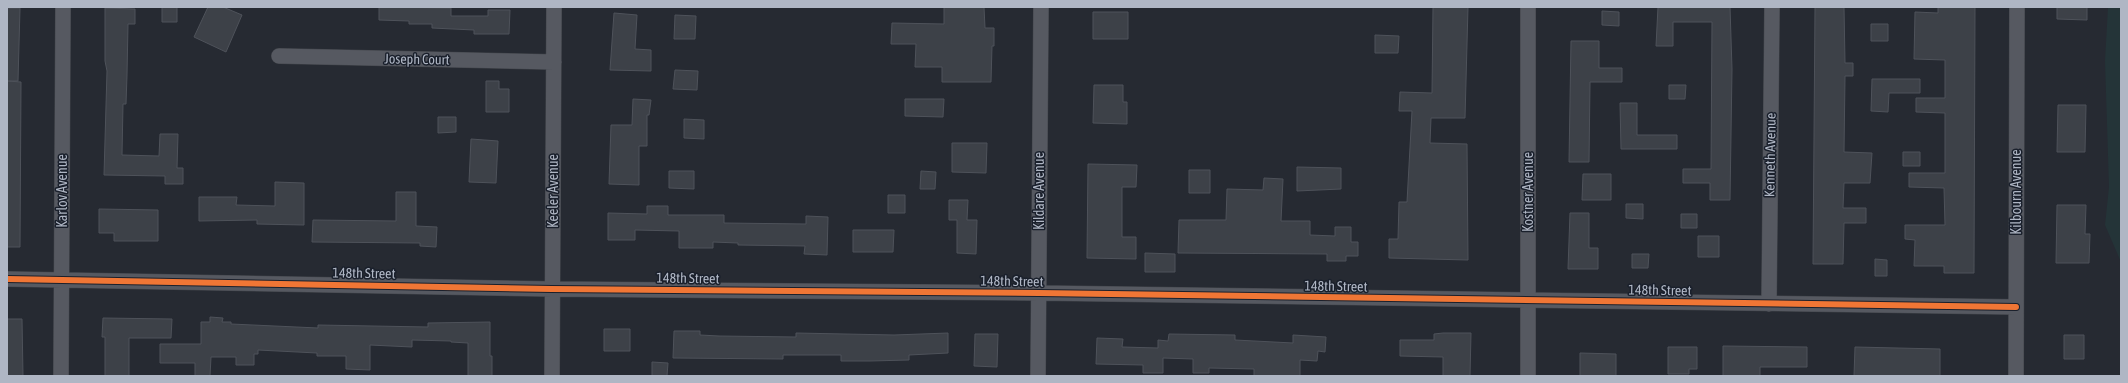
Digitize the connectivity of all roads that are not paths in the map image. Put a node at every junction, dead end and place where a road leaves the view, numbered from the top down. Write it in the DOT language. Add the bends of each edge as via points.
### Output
graph roads {
  1 [pos="63,7"];
  2 [pos="554,7"];
  3 [pos="1040,7"];
  4 [pos="1528,7"];
  5 [pos="1772,7"];
  6 [pos="2017,7"];
  7 [pos="279,56"];
  8 [pos="554,62"];
  9 [pos="7,279"];
  10 [pos="62,280"];
  11 [pos="552,289"];
  12 [pos="1039,294"];
  13 [pos="1528,300"];
  14 [pos="1768,304"];
  15 [pos="2016,307"];
  16 [pos="61,376"];
  17 [pos="552,376"];
  18 [pos="1038,376"];
  19 [pos="1528,376"];
  20 [pos="2016,376"];
  1 -- 10 [label="street, Karlov Avenue"];
  2 -- 8 [label="street, Keeler Avenue"];
  3 -- 12 [label="street, Kildare Avenue"];
  4 -- 13 [label="street, Kostner Avenue"];
  5 -- 14 [label="street, Kenneth Avenue"];
  6 -- 15 [label="street, Kilbourn Avenue"];
  7 -- 8 [label="street, Joseph Court"];
  8 -- 11 [label="street, Keeler Avenue"];
  9 -- 10 [label="street, 148th Street"];
  10 -- 11 [label="street, 148th Street"];
  10 -- 16 [label="street, Karlov Avenue"];
  11 -- 12 [label="street, 148th Street"];
  11 -- 17 [label="street, Keeler Avenue"];
  12 -- 13 [label="street, 148th Street"];
  12 -- 18 [label="street, Kildare Avenue"];
  13 -- 14 [label="street, 148th Street"];
  13 -- 19 [label="street, Kostner Avenue"];
  14 -- 15 [label="street, 148th Street"];
  15 -- 20 [label="street, Kilbourn Avenue"];
}
